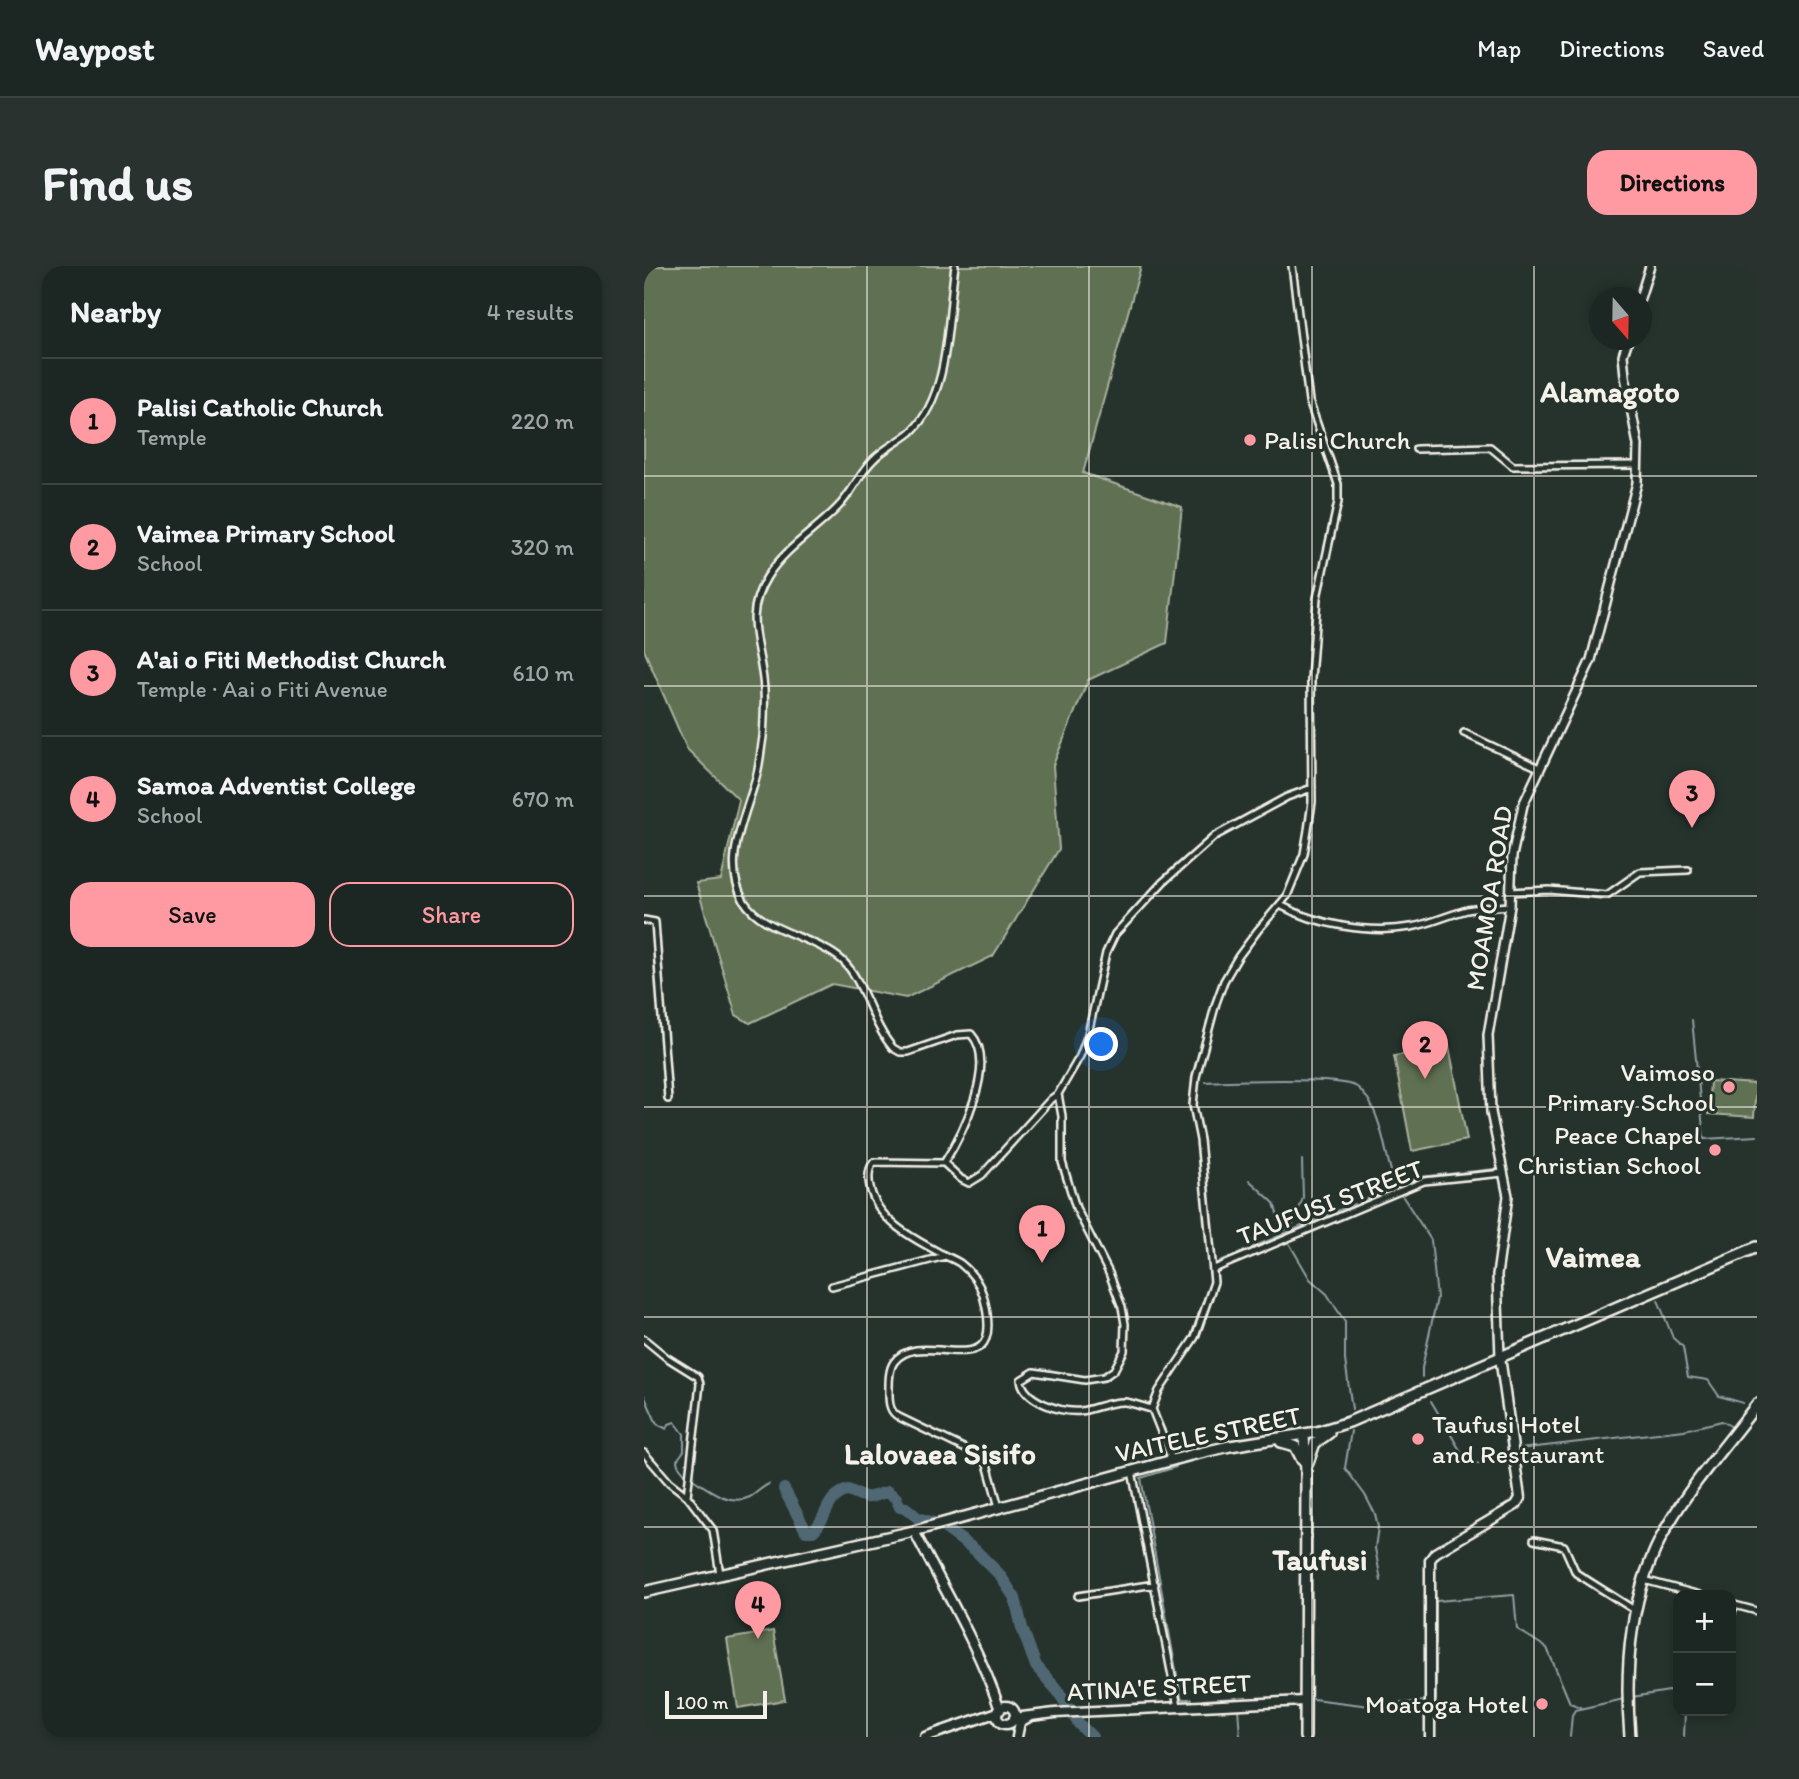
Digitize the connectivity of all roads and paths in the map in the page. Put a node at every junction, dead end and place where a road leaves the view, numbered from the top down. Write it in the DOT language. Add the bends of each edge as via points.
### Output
graph roads {
  1 [pos="955,266"];
  2 [pos="1292,266"];
  3 [pos="1650,266"];
  4 [pos="1643,287"];
  5 [pos="1625,350"];
  6 [pos="1416,449"];
  7 [pos="1638,465"];
  8 [pos="1464,733"];
  9 [pos="1539,768"];
  10 [pos="1312,788"];
  11 [pos="1688,870"];
  12 [pos="1510,892"];
  13 [pos="1280,905"];
  14 [pos="1510,906"];
  15 [pos="644,920"];
  16 [pos="1058,1094"];
  17 [pos="668,1099"];
  18 [pos="944,1163"];
  19 [pos="1503,1173"];
  20 [pos="1757,1247"];
  21 [pos="945,1256"];
  22 [pos="1214,1269"];
  23 [pos="832,1286"];
  24 [pos="644,1339"];
  25 [pos="1500,1357"];
  26 [pos="1757,1404"];
  27 [pos="1152,1409"];
  28 [pos="1365,1416"];
  29 [pos="1304,1435"];
  30 [pos="1273,1441"];
  31 [pos="644,1453"];
  32 [pos="1172,1460"];
  33 [pos="1132,1471"];
  34 [pos="1306,1472"];
  35 [pos="687,1496"];
  36 [pos="999,1507"];
  37 [pos="916,1530"];
  38 [pos="1534,1540"];
  39 [pos="720,1574"];
  40 [pos="1644,1580"];
  41 [pos="1155,1584"];
  42 [pos="1681,1590"];
  43 [pos="644,1591"];
  44 [pos="1078,1596"];
  45 [pos="1736,1605"];
  46 [pos="1636,1611"];
  47 [pos="1757,1611"];
  48 [pos="992,1687"];
  49 [pos="1305,1701"];
  50 [pos="1178,1707"];
  51 [pos="1007,1715"];
  52 [pos="1032,1715"];
  53 [pos="976,1721"];
  54 [pos="925,1737"];
  55 [pos="1016,1737"];
  56 [pos="1305,1737"];
  57 [pos="1430,1737"];
  58 [pos="1630,1737"];
  1 -- 18 [label="street" via="937,390 922,418 872,460 837,508 780,560 757,599 752,626 764,690 764,720 759,766 737,843 734,872 750,909 835,955 849,968 893,1048 908,1052 957,1035 971,1034 976,1039 981,1051 977,1087 962,1133"];
  2 -- 10 [label="street" via="1309,401 1338,484 1317,598 1311,679"];
  3 -- 4 [label="street"];
  5 -- 7 [label="street, MOAMOA ROAD"];
  6 -- 7 [label="street" via="1490,447 1513,466"];
  7 -- 9 [label="street, MOAMOA ROAD" via="1591,660"];
  8 -- 9 [label="street"];
  9 -- 12 [label="street, MOAMOA ROAD" via="1523,805"];
  10 -- 13 [label="street" via="1304,853"];
  10 -- 16 [label="street" via="1215,836 1115,933 1106,953 1088,1034"];
  11 -- 12 [label="street" via="1640,873 1607,895"];
  12 -- 14 [label="street, MOAMOA ROAD"];
  13 -- 14 [label="street" via="1345,926 1388,929"];
  13 -- 22 [label="street" via="1224,981 1196,1077 1193,1105"];
  14 -- 19 [label="street, MOAMOA ROAD" via="1488,1035 1490,1112"];
  15 -- 17 [label="street" via="655,922"];
  16 -- 18 [label="street" via="976,1180 961,1179"];
  16 -- 27 [label="street" via="1062,1163 1076,1208 1122,1307 1124,1351 1114,1370 1104,1377 1085,1380 1034,1372 1021,1380 1022,1387 1031,1396 1062,1409 1078,1411 1125,1402"];
  18 -- 21 [label="street" via="874,1162 869,1175 872,1196 892,1222"];
  19 -- 22 [label="street, TAUFUSI STREET" via="1424,1181"];
  19 -- 25 [label="street, MOAMOA ROAD" via="1508,1196 1497,1275"];
  20 -- 25 [label="main road, VAITELE STREET"];
  21 -- 23 [label="street"];
  21 -- 36 [label="street" via="971,1273 981,1289 989,1331 977,1348 966,1352 922,1349 894,1362 890,1408 899,1417 978,1455 987,1464"];
  22 -- 27 [label="street" via="1195,1337"];
  24 -- 35 [label="street" via="698,1377"];
  25 -- 28 [label="main road, VAITELE STREET"];
  25 -- 57 [label="main road" via="1520,1498 1430,1560"];
  26 -- 40 [label="main road" via="1668,1525"];
  27 -- 32 [label="street"];
  28 -- 29 [label="main road, VAITELE STREET"];
  28 -- 34 [label="main road" via="1319,1438"];
  29 -- 30 [label="main road, VAITELE STREET"];
  29 -- 34 [label="main road"];
  30 -- 32 [label="main road, VAITELE STREET"];
  30 -- 34 [label="main road" via="1295,1446"];
  31 -- 35 [label="street"];
  32 -- 33 [label="main road, VAITELE STREET"];
  33 -- 36 [label="main road, VAITELE STREET"];
  33 -- 41 [label="street"];
  34 -- 49 [label="main road"];
  35 -- 39 [label="street" via="713,1530"];
  36 -- 37 [label="main road, VAITELE STREET"];
  37 -- 39 [label="main road, VAITELE STREET"];
  37 -- 48 [label="main road"];
  38 -- 46 [label="street" via="1564,1546 1576,1573"];
  39 -- 43 [label="main road, VAITELE STREET"];
  40 -- 42 [label="street"];
  40 -- 46 [label="main road"];
  41 -- 44 [label="street"];
  41 -- 50 [label="street"];
  45 -- 47 [label="street"];
  46 -- 58 [label="main road" via="1628,1648"];
  48 -- 51 [label="main road"];
  48 -- 53 [label="main road" via="989,1709"];
  49 -- 50 [label="main road, ATINA'E STREET"];
  49 -- 56 [label="main road"];
  50 -- 52 [label="main road, ATINA'E STREET"];
  51 -- 52 [label="main road, ATINA'E STREET"];
  51 -- 53 [label="main road"];
  51 -- 55 [label="main road"];
  52 -- 55 [label="main road" via="1020,1722"];
  53 -- 54 [label="main road"];
}
